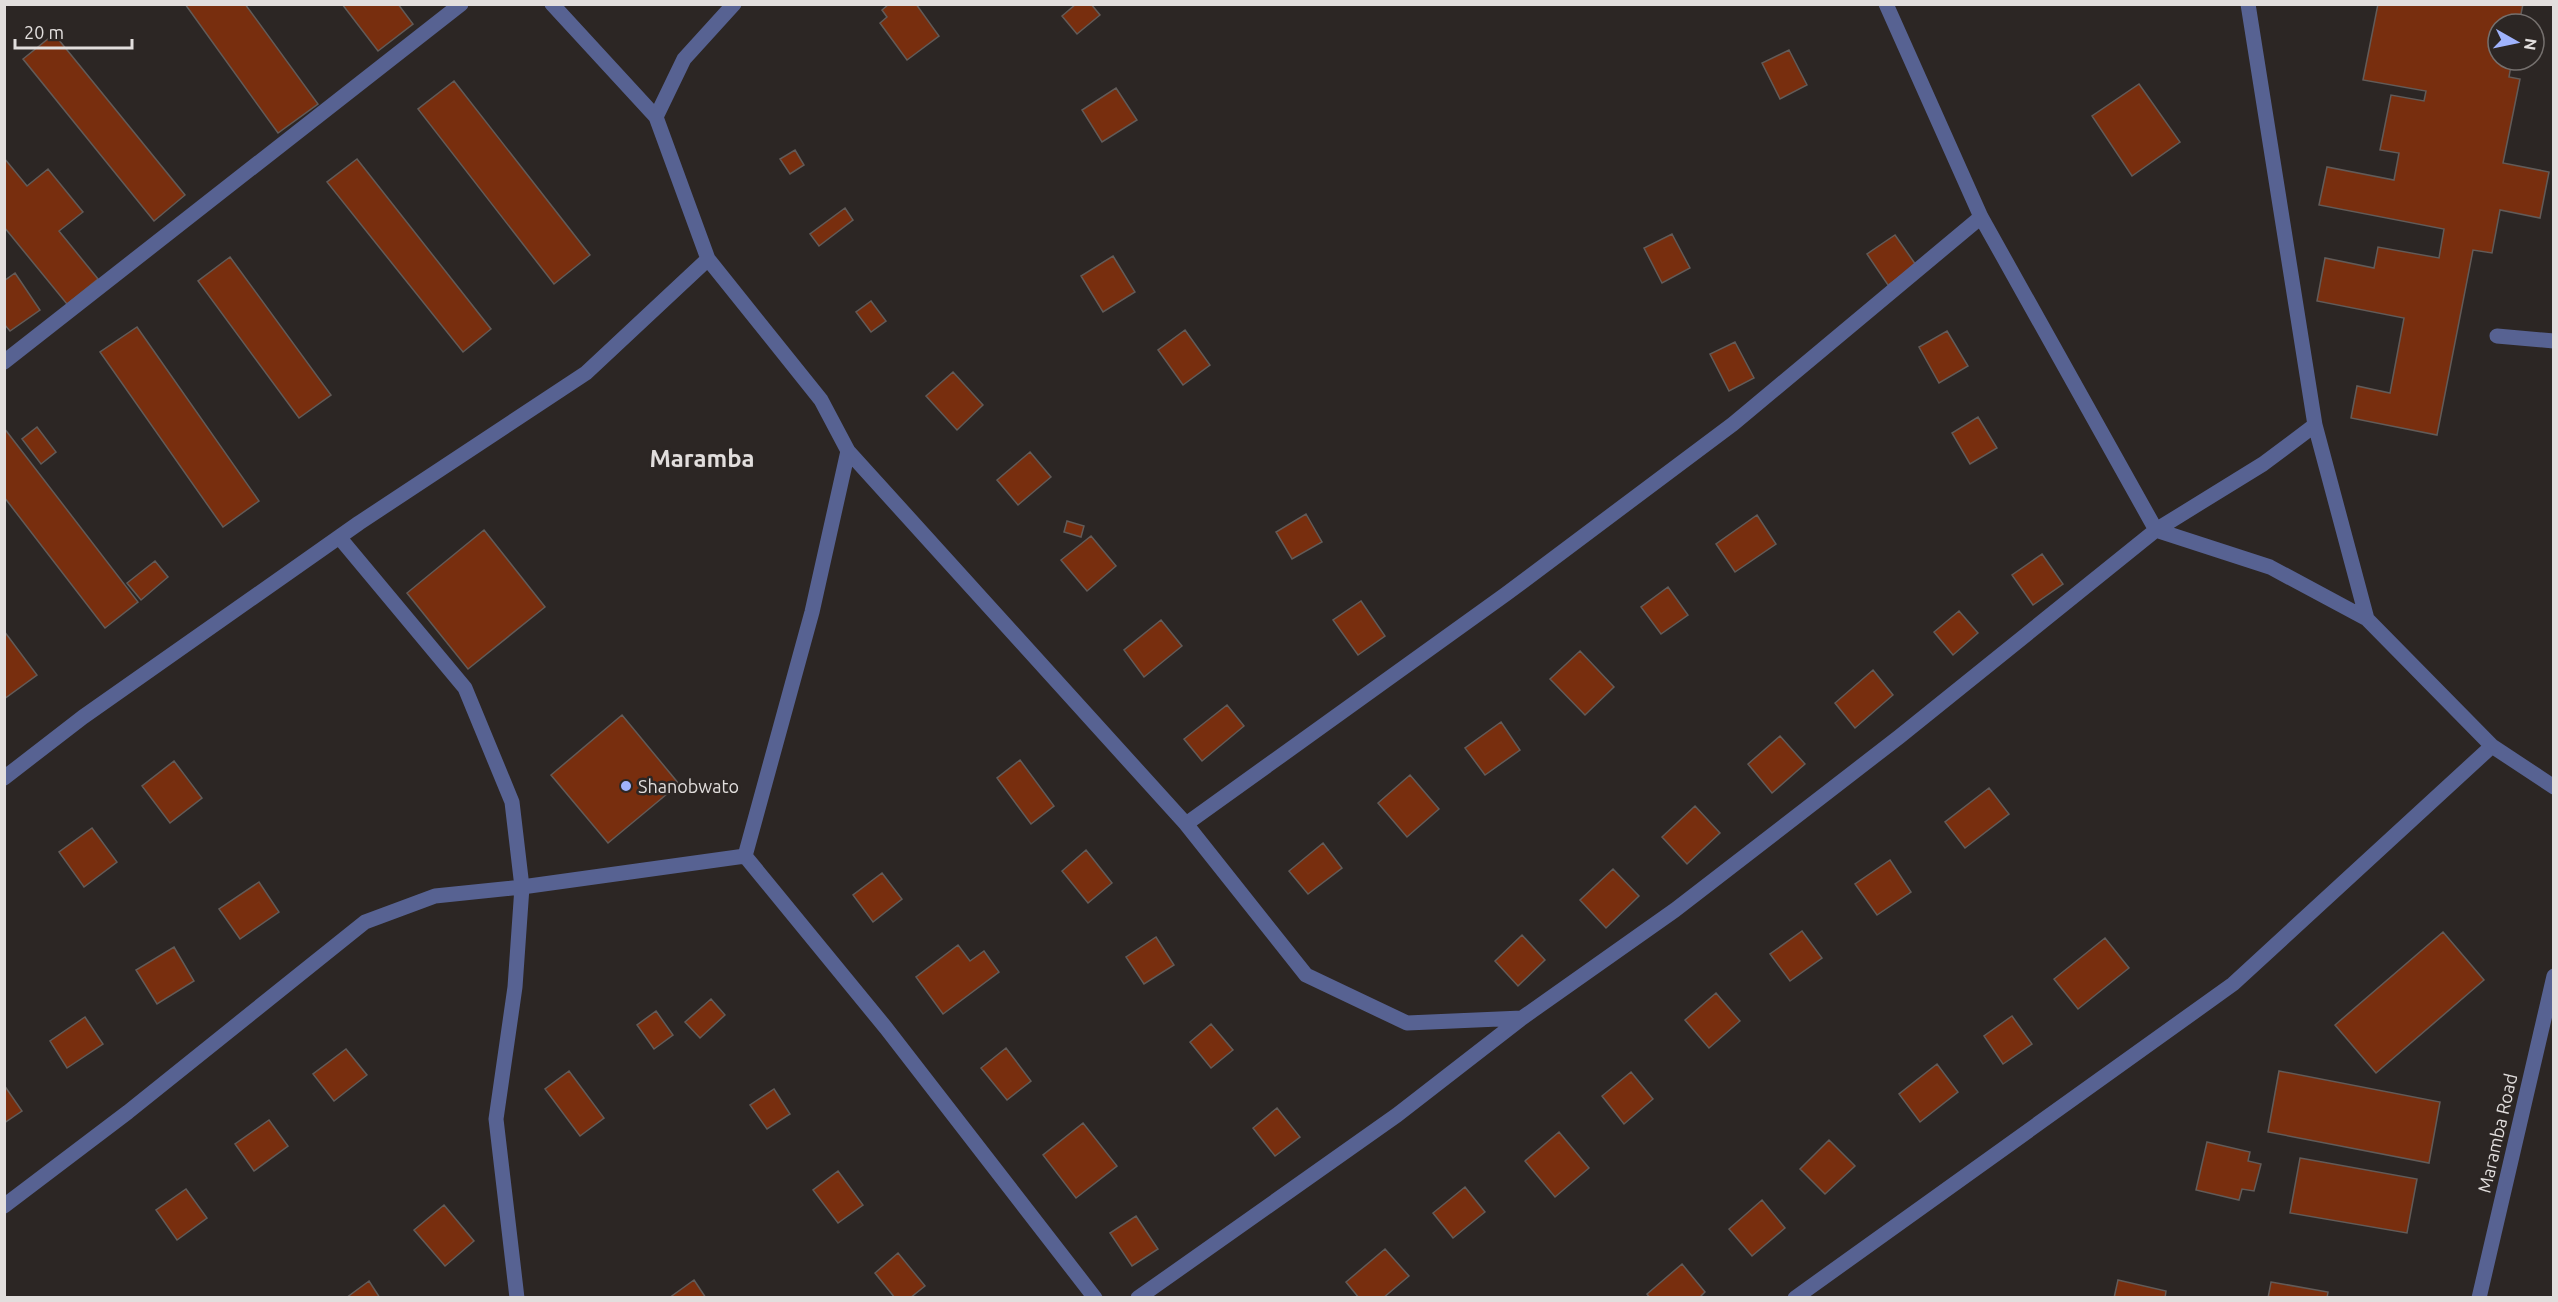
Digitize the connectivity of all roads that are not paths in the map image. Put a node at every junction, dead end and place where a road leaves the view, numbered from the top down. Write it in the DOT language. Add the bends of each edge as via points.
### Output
graph roads {
  1 [pos="461,4"];
  2 [pos="552,4"];
  3 [pos="734,4"];
  4 [pos="1886,4"];
  5 [pos="2248,4"];
  6 [pos="656,117"];
  7 [pos="1981,217"];
  8 [pos="708,259"];
  9 [pos="2497,336"];
  10 [pos="2553,341"];
  11 [pos="4,362"];
  12 [pos="2315,425"];
  13 [pos="848,451"];
  14 [pos="2156,530"];
  15 [pos="339,537"];
  16 [pos="2367,619"];
  17 [pos="2492,746"];
  18 [pos="4,778"];
  19 [pos="2553,787"];
  20 [pos="1186,824"];
  21 [pos="745,856"];
  22 [pos="522,887"];
  23 [pos="2553,976"];
  24 [pos="1522,1018"];
  25 [pos="4,1206"];
  26 [pos="518,1298"];
  27 [pos="1095,1298"];
  28 [pos="1138,1298"];
  29 [pos="1795,1298"];
  30 [pos="2480,1298"];
  1 -- 11 [label="street"];
  2 -- 6 [label="street"];
  3 -- 6 [label="street" via="684,59"];
  4 -- 7 [label="street"];
  5 -- 12 [label="street"];
  6 -- 8 [label="street"];
  7 -- 14 [label="street"];
  7 -- 20 [label="street" via="1733,424 1506,594"];
  8 -- 13 [label="street" via="821,400"];
  8 -- 15 [label="street" via="586,373"];
  9 -- 10 [label="street"];
  12 -- 14 [label="street" via="2263,464"];
  12 -- 16 [label="street"];
  13 -- 20 [label="street"];
  13 -- 21 [label="street" via="812,612"];
  14 -- 16 [label="street" via="2271,567"];
  14 -- 24 [label="street" via="1899,737 1675,910"];
  15 -- 18 [label="street" via="82,717"];
  15 -- 22 [label="street" via="465,688 512,802"];
  16 -- 17 [label="street"];
  17 -- 19 [label="street"];
  17 -- 29 [label="street" via="2233,984"];
  20 -- 24 [label="street" via="1306,975 1407,1023"];
  21 -- 22 [label="street"];
  21 -- 27 [label="street" via="886,1028"];
  22 -- 25 [label="street" via="435,896 365,922"];
  22 -- 26 [label="street" via="515,987 496,1119"];
  23 -- 30 [label="street, Maramba Road"];
  24 -- 28 [label="street" via="1397,1115"];
}
